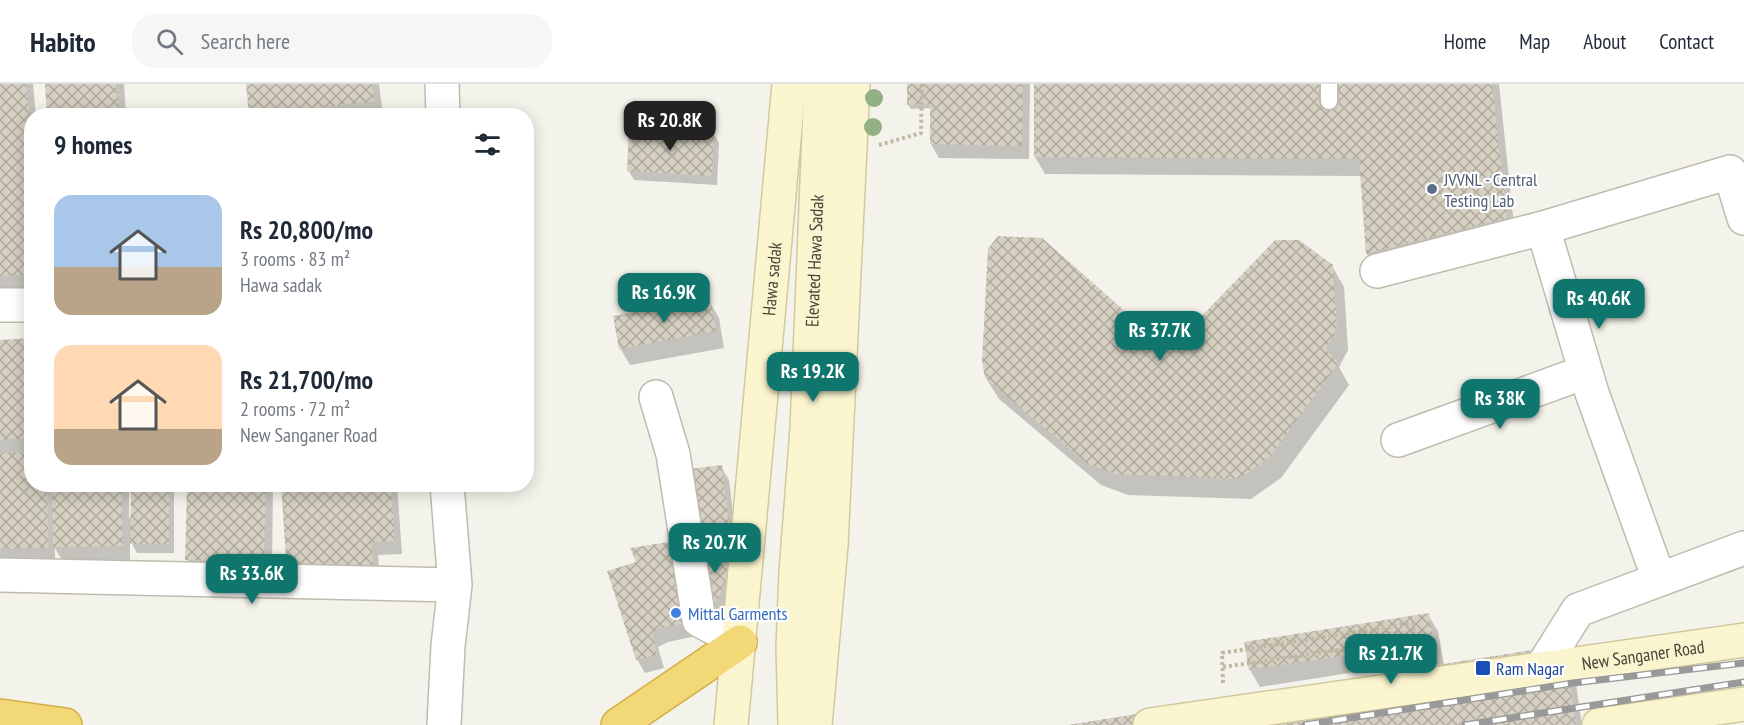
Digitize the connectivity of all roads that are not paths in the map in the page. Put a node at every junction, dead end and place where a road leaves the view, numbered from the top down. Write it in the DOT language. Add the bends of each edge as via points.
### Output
graph roads {
  1 [pos="442,84"];
  2 [pos="789,84"];
  3 [pos="821,84"];
  4 [pos="853,84"];
  5 [pos="1329,84"];
  6 [pos="1329,101"];
  7 [pos="443,108"];
  8 [pos="1737,170"];
  9 [pos="1744,218"];
  10 [pos="1543,228"];
  11 [pos="1377,271"];
  12 [pos="0,305"];
  13 [pos="24,305"];
  14 [pos="1585,372"];
  15 [pos="656,397"];
  16 [pos="1398,440"];
  17 [pos="448,492"];
  18 [pos="1744,548"];
  19 [pos="0,575"];
  20 [pos="1659,579"];
  21 [pos="455,585"];
  22 [pos="1744,640"];
  23 [pos="740,642"];
  24 [pos="1541,669"];
  25 [pos="1744,705"];
  26 [pos="0,716"];
  27 [pos="65,725"];
  28 [pos="444,725"];
  29 [pos="618,725"];
  30 [pos="731,725"];
  31 [pos="795,725"];
  32 [pos="814,725"];
  33 [pos="1150,725"];
  34 [pos="1599,725"];
  1 -- 7 [label="street"];
  2 -- 23 [label="main road, Hawa sadak"];
  3 -- 31 [label="main road, Elevated Hawa Sadak" via="807,429 796,572"];
  4 -- 32 [label="main road" via="831,545"];
  5 -- 6 [label="lane"];
  8 -- 9 [label="street"];
  8 -- 10 [label="street"];
  10 -- 11 [label="street"];
  10 -- 14 [label="street"];
  12 -- 13 [label="street"];
  14 -- 16 [label="street"];
  14 -- 20 [label="street"];
  15 -- 23 [label="street" via="673,454 699,620"];
  17 -- 21 [label="street"];
  18 -- 20 [label="street"];
  19 -- 21 [label="street"];
  20 -- 24 [label="street" via="1578,610"];
  21 -- 28 [label="street"];
  22 -- 24 [label="main road, New Sanganer Road"];
  23 -- 29 [label="highway"];
  23 -- 30 [label="main road, Hawa sadak"];
  24 -- 33 [label="main road, New Sanganer Road"];
  25 -- 34 [label="main road"];
  26 -- 27 [label="highway"];
}
